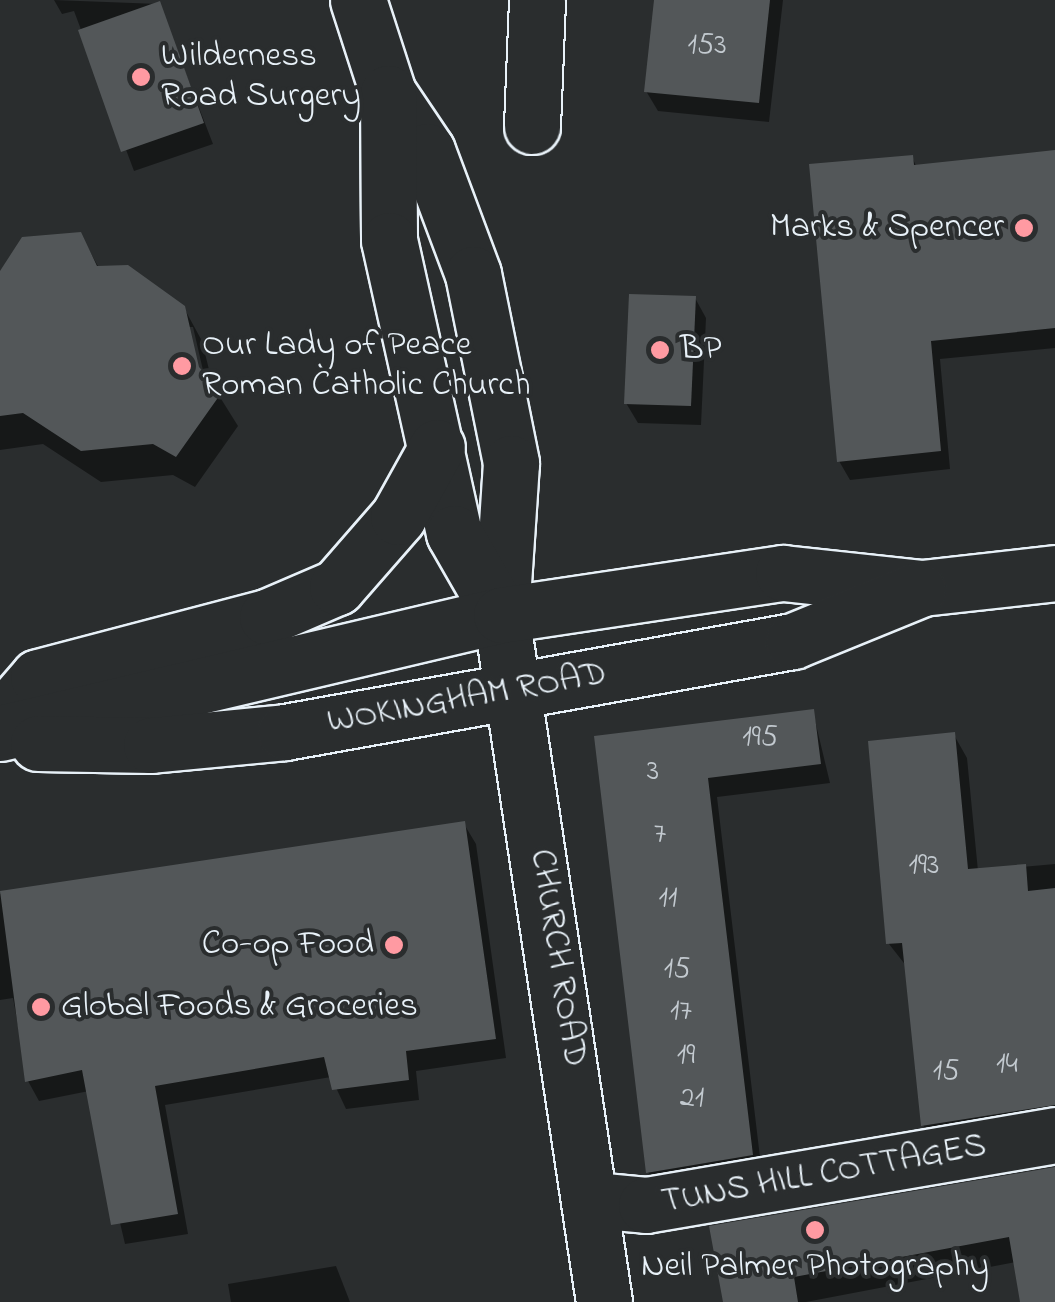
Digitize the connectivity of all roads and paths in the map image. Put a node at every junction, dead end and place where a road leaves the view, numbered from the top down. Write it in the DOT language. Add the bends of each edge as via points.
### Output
graph roads {
  1 [pos="358,0"];
  2 [pos="537,0"];
  3 [pos="388,94"];
  4 [pos="532,126"];
  5 [pos="437,447"];
  6 [pos="1055,573"];
  7 [pos="922,588"];
  8 [pos="501,615"];
  9 [pos="516,690"];
  10 [pos="0,720"];
  11 [pos="0,736"];
  12 [pos="1055,1135"];
  13 [pos="593,1200"];
  14 [pos="604,1302"];
  1 -- 3 [label="main road"];
  2 -- 4 [label="main road"];
  3 -- 5 [label="main road" via="389,240"];
  3 -- 8 [label="main road" via="427,151 473,274 510,462"];
  5 -- 8 [label="main road" via="454,533"];
  5 -- 10 [label="main road" via="398,517 336,587 267,618 38,677"];
  6 -- 7 [label="main road, WOKINGHAM ROAD"];
  7 -- 8 [label="main road, WOKINGHAM ROAD" via="783,574"];
  7 -- 9 [label="main road, WOKINGHAM ROAD" via="792,642"];
  8 -- 9 [label="main road, CHURCH ROAD"];
  8 -- 11 [label="main road, WOKINGHAM ROAD"];
  9 -- 11 [label="main road, WOKINGHAM ROAD" via="285,732 152,746"];
  9 -- 13 [label="main road, CHURCH ROAD"];
  12 -- 13 [label="main road, TUNS HILL COTTAGES" via="646,1206"];
  13 -- 14 [label="main road, CHURCH ROAD"];
}
